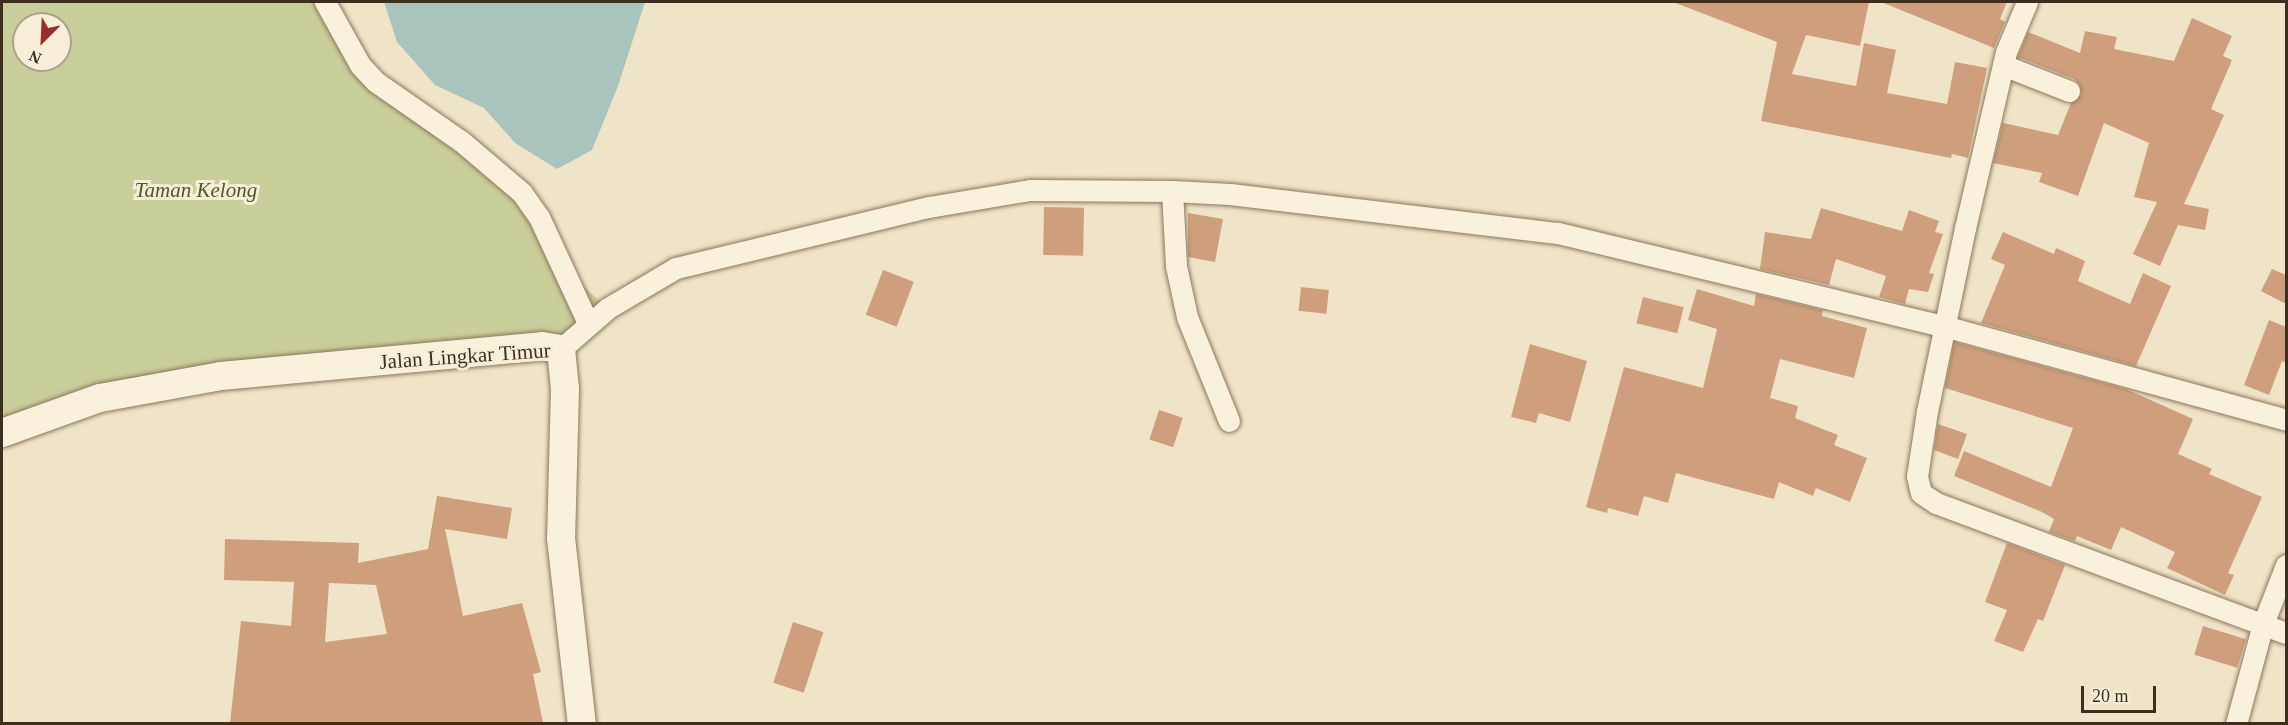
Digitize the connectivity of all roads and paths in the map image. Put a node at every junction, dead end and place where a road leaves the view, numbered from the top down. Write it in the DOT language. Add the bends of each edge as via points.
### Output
graph roads {
  1 [pos="325,2"];
  2 [pos="2027,2"];
  3 [pos="2003,65"];
  4 [pos="2069,91"];
  5 [pos="1172,191"];
  6 [pos="588,324"];
  7 [pos="1947,327"];
  8 [pos="561,349"];
  9 [pos="2286,420"];
  10 [pos="1229,421"];
  11 [pos="2,433"];
  12 [pos="2286,565"];
  13 [pos="2263,624"];
  14 [pos="2286,633"];
  15 [pos="582,723"];
  16 [pos="2236,723"];
  1 -- 6 [label="street" via="360,65 376,82 461,141 522,193 539,217"];
  2 -- 3 [label="street"];
  3 -- 4 [label="street"];
  3 -- 7 [label="street"];
  5 -- 6 [label="street" via="1030,190 929,207 676,268"];
  5 -- 7 [label="street" via="1533,228"];
  5 -- 10 [label="street" via="1176,266 1187,316"];
  6 -- 8 [label="street"];
  7 -- 9 [label="street"];
  7 -- 13 [label="street" via="1927,411 1917,476 1921,493 1936,503"];
  8 -- 11 [label="main road, Jalan Lingkar Timur" via="542,346 221,376 100,398"];
  8 -- 15 [label="main road, Jalan Lingkar Timur" via="565,389 561,538"];
  12 -- 13 [label="street"];
  13 -- 14 [label="street"];
  13 -- 16 [label="street"];
}
